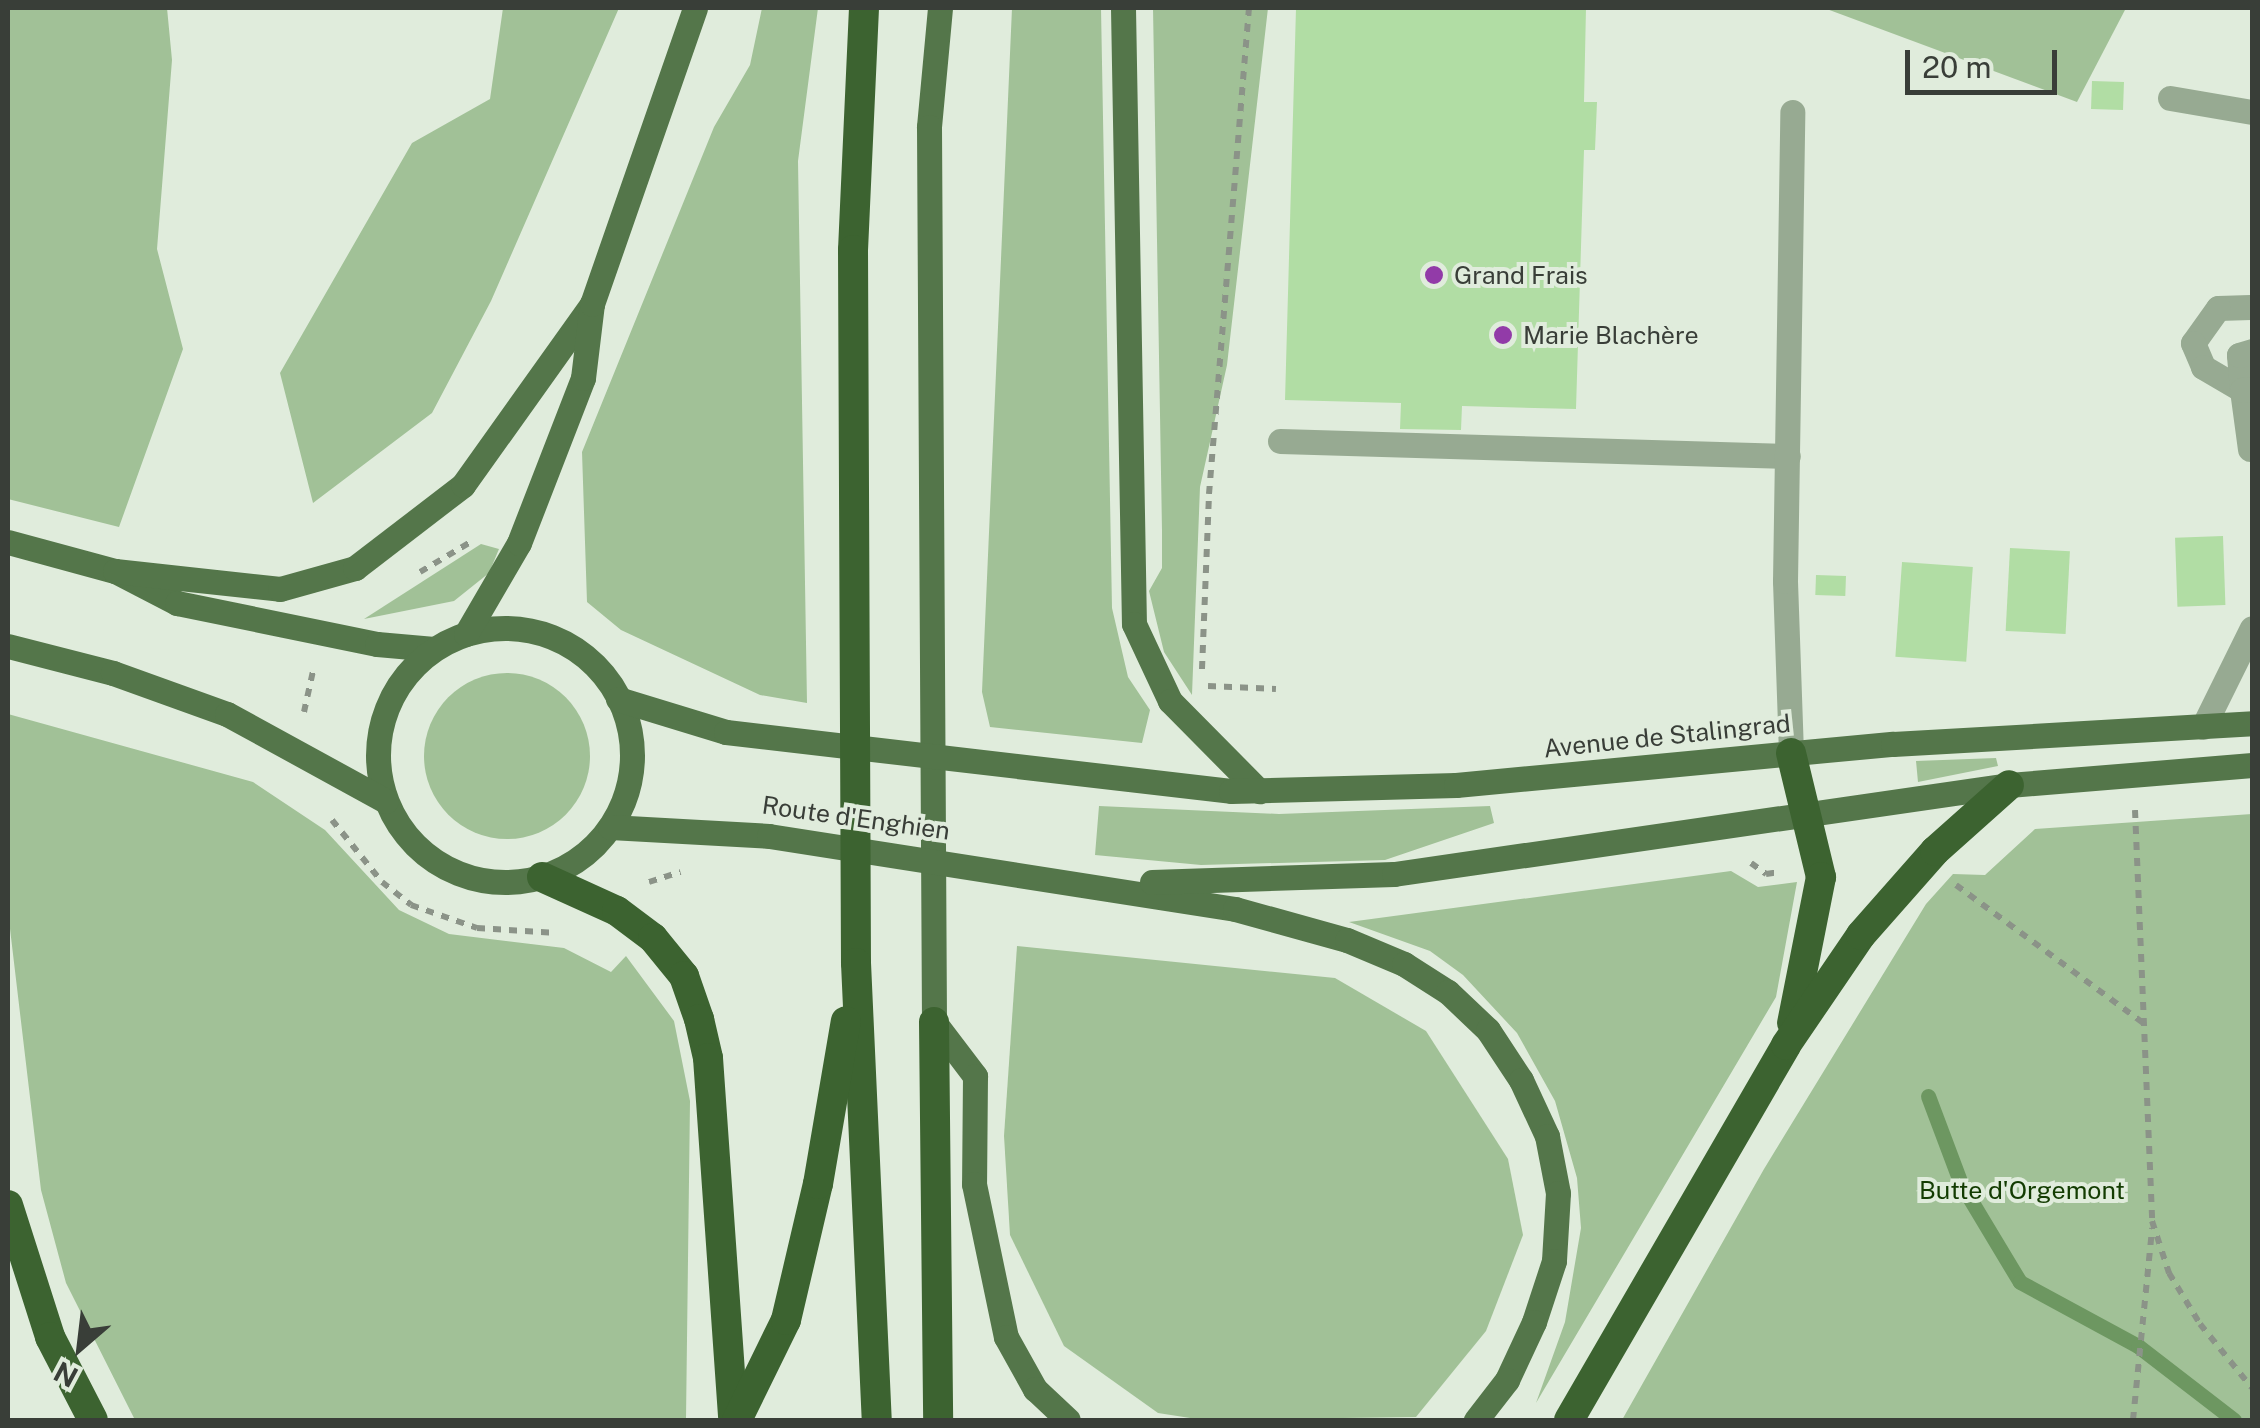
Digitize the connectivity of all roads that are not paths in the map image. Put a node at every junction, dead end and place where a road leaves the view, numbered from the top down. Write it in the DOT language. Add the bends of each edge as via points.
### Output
graph roads {
  1 [pos="694,8"];
  2 [pos="864,8"];
  3 [pos="940,8"];
  4 [pos="1123,8"];
  5 [pos="2170,98"];
  6 [pos="1792,112"];
  7 [pos="2252,112"];
  8 [pos="592,304"];
  9 [pos="2250,307"];
  10 [pos="2252,351"];
  11 [pos="2247,389"];
  12 [pos="1280,441"];
  13 [pos="1788,456"];
  14 [pos="2252,457"];
  15 [pos="8,542"];
  16 [pos="115,570"];
  17 [pos="2252,628"];
  18 [pos="466,634"];
  19 [pos="8,646"];
  20 [pos="434,650"];
  21 [pos="618,699"];
  22 [pos="2252,723"];
  23 [pos="2203,727"];
  24 [pos="1791,753"];
  25 [pos="2252,766"];
  26 [pos="2010,784"];
  27 [pos="1259,791"];
  28 [pos="386,801"];
  29 [pos="1806,816"];
  30 [pos="610,827"];
  31 [pos="542,877"];
  32 [pos="1092,883"];
  33 [pos="856,963"];
  34 [pos="934,1022"];
  35 [pos="1786,1045"];
  36 [pos="8,1205"];
  37 [pos="92,1420"];
  38 [pos="735,1420"];
  39 [pos="877,1420"];
  40 [pos="938,1420"];
  41 [pos="1068,1420"];
  42 [pos="1476,1420"];
  43 [pos="1569,1420"];
  1 -- 8 [label="main road"];
  2 -- 33 [label="highway" via="853,250"];
  3 -- 34 [label="main road" via="930,127"];
  4 -- 27 [label="main road" via="1134,624 1170,701"];
  5 -- 7 [label="lane"];
  6 -- 13 [label="lane"];
  8 -- 16 [label="main road" via="463,485 355,568 280,589"];
  8 -- 18 [label="main road" via="583,378 546,478 519,543"];
  9 -- 11 [label="lane" via="2218,308 2193,343 2203,367"];
  10 -- 11 [label="lane" via="2238,355"];
  11 -- 14 [label="lane"];
  12 -- 13 [label="lane"];
  13 -- 24 [label="lane" via="1784,581"];
  15 -- 16 [label="main road"];
  16 -- 20 [label="main road" via="177,602"];
  17 -- 23 [label="lane"];
  18 -- 20 [label="main road"];
  18 -- 21 [label="main road" via="495,628 554,638 591,664"];
  19 -- 28 [label="main road" via="114,673 227,714"];
  20 -- 28 [label="main road" via="412,668 383,717 378,774"];
  21 -- 27 [label="main road, Avenue de Stalingrad" via="665,718 762,736"];
  21 -- 30 [label="main road" via="632,754 626,792"];
  22 -- 23 [label="main road, Avenue de Stalingrad"];
  23 -- 24 [label="main road, Avenue de Stalingrad"];
  24 -- 27 [label="main road, Avenue de Stalingrad" via="1612,774"];
  24 -- 29 [label="highway"];
  25 -- 26 [label="main road"];
  26 -- 29 [label="main road"];
  26 -- 35 [label="highway" via="1930,857 1861,935"];
  28 -- 31 [label="main road" via="408,838 450,869 500,882"];
  29 -- 32 [label="main road" via="1394,874"];
  29 -- 35 [label="highway" via="1821,877 1810,956"];
  30 -- 31 [label="main road" via="580,858"];
  30 -- 32 [label="main road, Route d'Enghien" via="768,836"];
  31 -- 38 [label="highway" via="617,911 653,938 684,976 708,1058"];
  32 -- 42 [label="main road" via="1236,909 1348,940 1418,973 1488,1030 1547,1136 1558,1193 1554,1261 1534,1322 1507,1380"];
  33 -- 38 [label="highway" via="786,1320"];
  33 -- 39 [label="highway"];
  34 -- 40 [label="highway"];
  34 -- 41 [label="main road" via="975,1076 974,1184 1006,1337 1035,1389"];
  35 -- 43 [label="highway"];
  36 -- 37 [label="highway" via="50,1337"];
}
